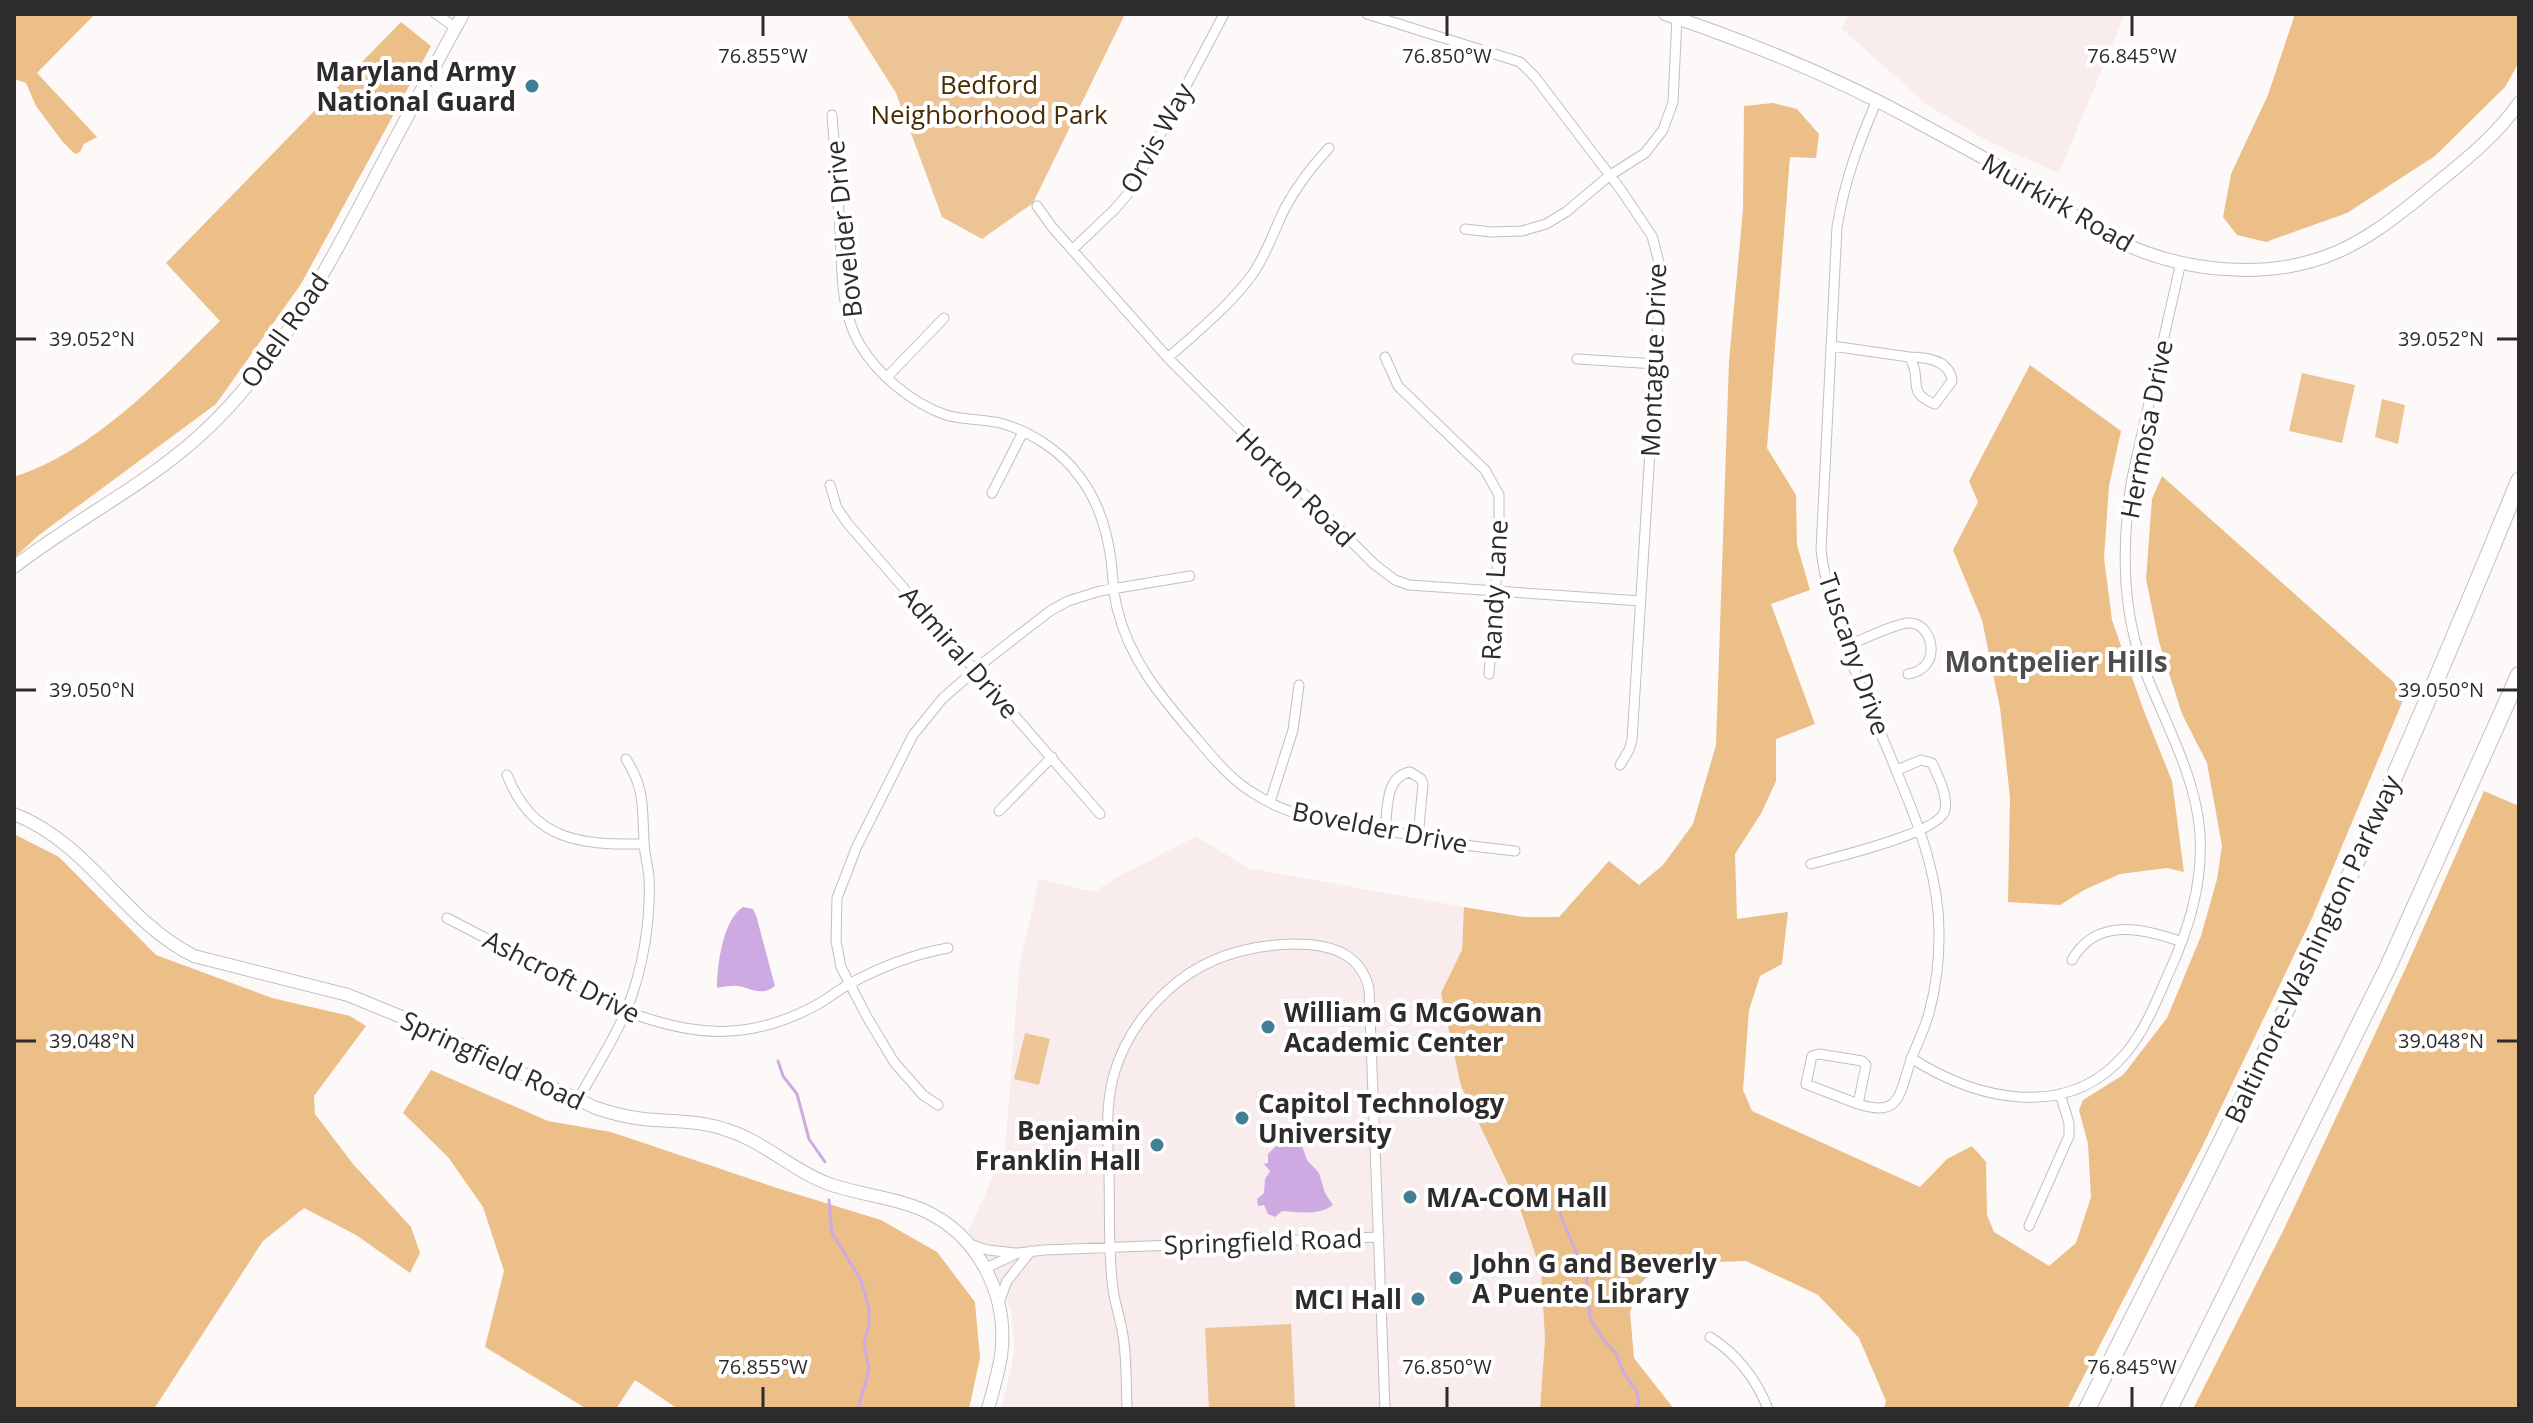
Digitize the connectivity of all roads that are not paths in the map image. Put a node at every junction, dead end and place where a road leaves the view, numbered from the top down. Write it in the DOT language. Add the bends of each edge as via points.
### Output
graph roads {
  1 [pos="436,14"];
  2 [pos="463,14"];
  3 [pos="1224,14"];
  4 [pos="1367,14"];
  5 [pos="1671,16"];
  6 [pos="456,28"];
  7 [pos="1877,100"];
  8 [pos="2519,103"];
  9 [pos="832,115"];
  10 [pos="1329,148"];
  11 [pos="1609,176"];
  12 [pos="1037,206"];
  13 [pos="1465,229"];
  14 [pos="1072,250"];
  15 [pos="2181,262"];
  16 [pos="944,318"];
  17 [pos="1832,346"];
  18 [pos="1385,357"];
  19 [pos="1909,357"];
  20 [pos="1168,358"];
  21 [pos="1577,359"];
  22 [pos="1656,364"];
  23 [pos="887,377"];
  24 [pos="1023,432"];
  25 [pos="2519,481"];
  26 [pos="830,485"];
  27 [pos="992,493"];
  28 [pos="14,567"];
  29 [pos="1190,576"];
  30 [pos="1114,589"];
  31 [pos="1497,592"];
  32 [pos="1641,601"];
  33 [pos="1847,646"];
  34 [pos="974,671"];
  35 [pos="1489,674"];
  36 [pos="1908,674"];
  37 [pos="2519,675"];
  38 [pos="1299,685"];
  39 [pos="1052,757"];
  40 [pos="626,759"];
  41 [pos="1620,765"];
  42 [pos="1897,770"];
  43 [pos="507,775"];
  44 [pos="1270,802"];
  45 [pos="999,811"];
  46 [pos="14,814"];
  47 [pos="1100,814"];
  48 [pos="1385,831"];
  49 [pos="1921,831"];
  50 [pos="1418,837"];
  51 [pos="644,844"];
  52 [pos="1515,851"];
  53 [pos="1811,864"];
  54 [pos="447,918"];
  55 [pos="2182,942"];
  56 [pos="948,948"];
  57 [pos="2072,960"];
  58 [pos="849,984"];
  59 [pos="626,1011"];
  60 [pos="1911,1058"];
  61 [pos="2060,1094"];
  62 [pos="578,1100"];
  63 [pos="1858,1104"];
  64 [pos="938,1105"];
  65 [pos="2029,1226"];
  66 [pos="1379,1237"];
  67 [pos="969,1244"];
  68 [pos="1111,1247"];
  69 [pos="1031,1251"];
  70 [pos="1018,1253"];
  71 [pos="986,1268"];
  72 [pos="998,1305"];
  73 [pos="1710,1337"];
  74 [pos="988,1409"];
  75 [pos="1127,1409"];
  76 [pos="1385,1409"];
  77 [pos="1768,1409"];
  78 [pos="2087,1409"];
  79 [pos="2169,1409"];
  1 -- 6 [label="street"];
  2 -- 6 [label="street, Odell Road"];
  3 -- 14 [label="street, Orvis Way" via="1131,190"];
  4 -- 11 [label="street, Montague Drive" via="1520,62"];
  5 -- 7 [label="street, Muirkirk Road"];
  5 -- 11 [label="street" via="1669,119 1645,153"];
  6 -- 28 [label="street, Odell Road" via="331,260 259,370 199,437 114,502"];
  7 -- 15 [label="street, Muirkirk Road" via="2007,171 2113,238"];
  7 -- 17 [label="street, Tuscany Drive" via="1843,189"];
  8 -- 15 [label="street, Muirkirk Road" via="2496,132 2388,224 2336,252 2278,269 2229,270"];
  9 -- 23 [label="street, Bovelder Drive" via="848,312 858,341"];
  10 -- 20 [label="street" via="1285,209 1252,275"];
  11 -- 13 [label="street" via="1566,212 1535,228"];
  11 -- 22 [label="street, Montague Drive" via="1658,250"];
  12 -- 14 [label="street, Horton Road"];
  14 -- 20 [label="street, Horton Road"];
  15 -- 55 [label="street, Hermosa Drive" via="2132,478 2125,537 2137,645 2198,813 2198,893"];
  16 -- 23 [label="street"];
  17 -- 19 [label="street"];
  17 -- 33 [label="street, Tuscany Drive" via="1821,550"];
  18 -- 31 [label="street, Randy Lane" via="1398,386 1494,483 1499,495"];
  19 -- 19 [label="street" via="1918,393 1935,404 1952,381 1951,374 1931,359"];
  20 -- 31 [label="street, Horton Road" via="1385,573 1409,585"];
  21 -- 22 [label="street"];
  22 -- 32 [label="street, Montague Drive"];
  23 -- 24 [label="street, Bovelder Drive" via="936,411"];
  24 -- 27 [label="street"];
  24 -- 30 [label="street, Bovelder Drive" via="1062,457 1088,488 1106,535"];
  25 -- 78 [label="highway, Baltimore-Washington Parkway" via="2327,924"];
  26 -- 34 [label="street, Admiral Drive" via="848,524"];
  29 -- 30 [label="street"];
  30 -- 34 [label="street" via="1058,606"];
  30 -- 44 [label="street, Bovelder Drive" via="1129,645 1155,690 1217,762"];
  31 -- 32 [label="street, Horton Road"];
  31 -- 35 [label="street, Randy Lane"];
  32 -- 41 [label="street, Montague Drive" via="1632,740"];
  33 -- 36 [label="street" via="1905,624 1918,625 1931,648 1929,662"];
  33 -- 42 [label="street, Tuscany Drive"];
  34 -- 39 [label="street, Admiral Drive"];
  34 -- 58 [label="street" via="913,735 857,846 835,918 841,967"];
  37 -- 79 [label="highway" via="2388,967"];
  38 -- 44 [label="street" via="1293,730"];
  39 -- 45 [label="street"];
  39 -- 47 [label="street, Admiral Drive"];
  40 -- 51 [label="street" via="642,794"];
  42 -- 49 [label="street, Tuscany Drive"];
  42 -- 49 [label="street" via="1927,760 1939,779 1945,811"];
  43 -- 51 [label="street" via="527,810 559,835 590,843"];
  44 -- 48 [label="street, Bovelder Drive" via="1305,816"];
  46 -- 62 [label="street, Springfield Road" via="60,839 151,928 194,956 348,995"];
  48 -- 50 [label="street, Bovelder Drive"];
  48 -- 50 [label="street" via="1393,781 1410,772 1423,784"];
  49 -- 53 [label="street"];
  49 -- 60 [label="street, Tuscany Drive" via="1935,887 1938,960 1930,1010"];
  50 -- 52 [label="street, Bovelder Drive"];
  51 -- 59 [label="street" via="649,879 645,939"];
  54 -- 59 [label="street, Ashcroft Drive"];
  55 -- 57 [label="street" via="2143,931 2101,933 2084,942"];
  55 -- 61 [label="street, Hermosa Drive" via="2150,1014 2124,1056 2093,1081"];
  56 -- 58 [label="street, Ashcroft Drive" via="917,954"];
  58 -- 59 [label="street, Ashcroft Drive" via="795,1016 739,1032 677,1026"];
  58 -- 64 [label="street" via="894,1062"];
  59 -- 62 [label="street"];
  60 -- 61 [label="street, Hermosa Drive" via="1998,1095"];
  60 -- 63 [label="street, Tuscany Drive" via="1889,1108"];
  61 -- 65 [label="street" via="2069,1136"];
  62 -- 67 [label="street, Springfield Road" via="629,1117 710,1124 738,1133 820,1180 923,1210"];
  63 -- 63 [label="street" via="1806,1084 1812,1056 1866,1065"];
  66 -- 68 [label="street, Springfield Road"];
  66 -- 68 [label="street, Springfield Road" via="1365,974 1352,959 1328,948 1284,945 1249,948 1208,962 1158,1000 1130,1036 1112,1079 1109,1105"];
  66 -- 76 [label="street"];
  67 -- 70 [label="street"];
  67 -- 71 [label="street, Springfield Road"];
  68 -- 69 [label="street, Springfield Road"];
  68 -- 75 [label="street"];
  69 -- 70 [label="street, Springfield Road"];
  69 -- 72 [label="street" via="1007,1281"];
  70 -- 71 [label="street, Springfield Road"];
  71 -- 72 [label="street, Springfield Road"];
  72 -- 74 [label="street, Springfield Road" via="1001,1354"];
  73 -- 77 [label="street" via="1746,1367"];
}
